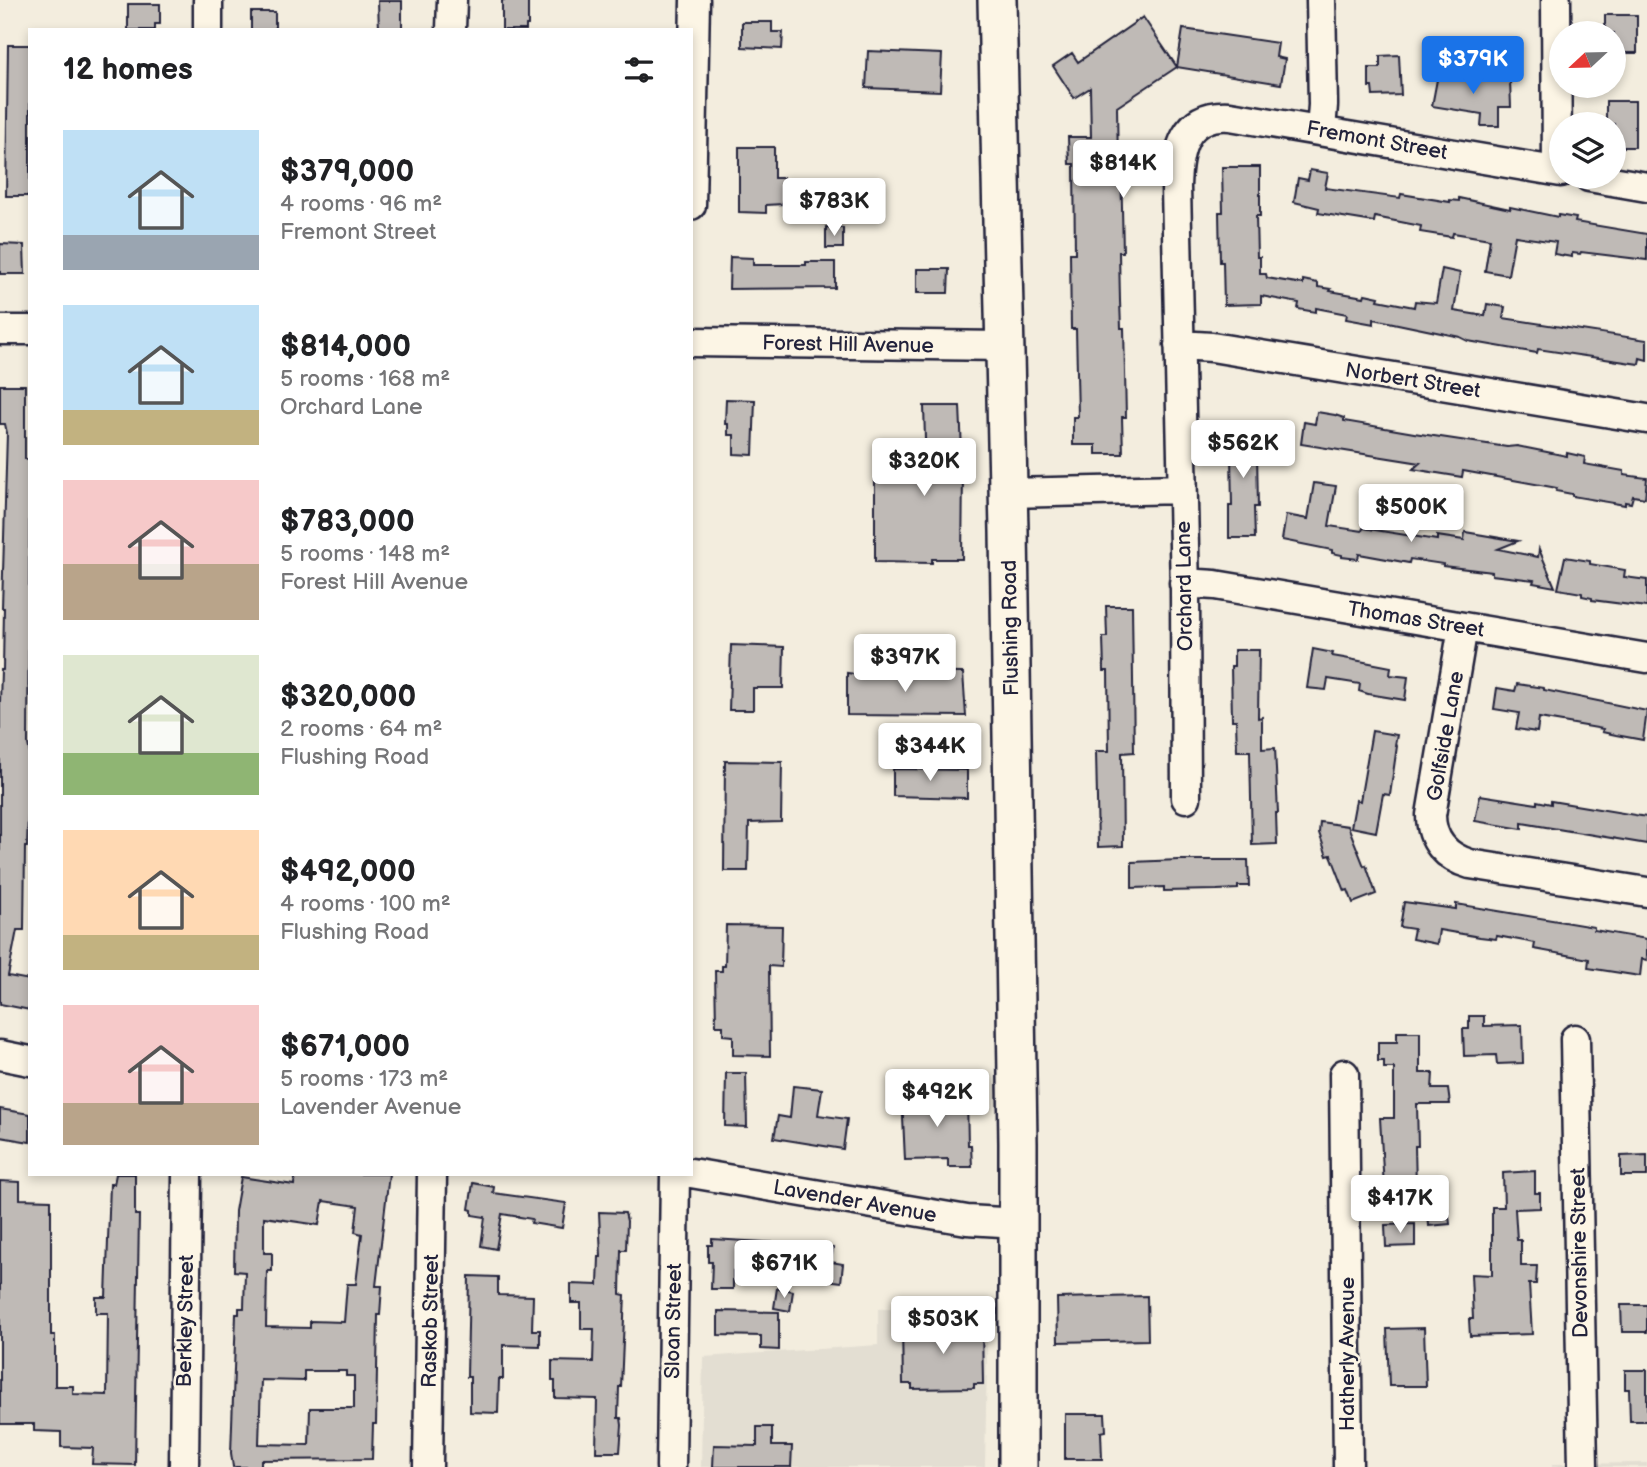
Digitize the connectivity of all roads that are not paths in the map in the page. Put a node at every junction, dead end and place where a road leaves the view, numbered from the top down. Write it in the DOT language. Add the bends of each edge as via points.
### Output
graph roads {
  1 [pos="208,0"];
  2 [pos="452,0"];
  3 [pos="695,0"];
  4 [pos="997,0"];
  5 [pos="1321,0"];
  6 [pos="1556,0"];
  7 [pos="208,28"];
  8 [pos="451,28"];
  9 [pos="693,102"];
  10 [pos="1558,112"];
  11 [pos="1194,127"];
  12 [pos="1321,130"];
  13 [pos="1549,170"];
  14 [pos="1626,183"];
  15 [pos="1647,187"];
  16 [pos="0,330"];
  17 [pos="28,330"];
  18 [pos="693,342"];
  19 [pos="1179,345"];
  20 [pos="1005,346"];
  21 [pos="1647,419"];
  22 [pos="1182,489"];
  23 [pos="1008,493"];
  24 [pos="1184,583"];
  25 [pos="1463,627"];
  26 [pos="1647,658"];
  27 [pos="1186,798"];
  28 [pos="1647,892"];
  29 [pos="1574,1039"];
  30 [pos="0,1055"];
  31 [pos="28,1061"];
  32 [pos="1344,1074"];
  33 [pos="693,1173"];
  34 [pos="187,1176"];
  35 [pos="432,1176"];
  36 [pos="675,1176"];
  37 [pos="1019,1223"];
  38 [pos="184,1467"];
  39 [pos="428,1467"];
  40 [pos="671,1467"];
  41 [pos="1018,1467"];
  42 [pos="1348,1467"];
  43 [pos="1583,1467"];
  1 -- 7 [label="street"];
  2 -- 8 [label="street"];
  3 -- 9 [label="street"];
  4 -- 20 [label="main road, Flushing Road"];
  5 -- 12 [label="street"];
  6 -- 10 [label="street"];
  11 -- 12 [label="street, Fremont Street" via="1224,116"];
  11 -- 19 [label="street, Orchard Lane" via="1182,142 1176,165"];
  12 -- 13 [label="street, Fremont Street"];
  14 -- 15 [label="street"];
  16 -- 17 [label="street"];
  18 -- 20 [label="street, Forest Hill Avenue"];
  19 -- 21 [label="street, Norbert Street" via="1212,346"];
  19 -- 22 [label="street, Orchard Lane"];
  20 -- 23 [label="main road, Flushing Road"];
  22 -- 23 [label="street"];
  22 -- 24 [label="street, Orchard Lane"];
  23 -- 37 [label="main road, Flushing Road"];
  24 -- 25 [label="street, Thomas Street"];
  24 -- 27 [label="street, Orchard Lane"];
  25 -- 26 [label="street, Thomas Street"];
  25 -- 28 [label="street, Golfside Lane" via="1431,815 1430,850 1470,864"];
  29 -- 43 [label="street, Devonshire Street"];
  30 -- 31 [label="street"];
  32 -- 42 [label="street, Hatherly Avenue"];
  33 -- 37 [label="street, Lavender Avenue" via="967,1220"];
  34 -- 38 [label="street, Berkley Street"];
  35 -- 39 [label="street, Raskob Street"];
  36 -- 40 [label="street, Sloan Street"];
  37 -- 41 [label="main road, Flushing Road"];
}
